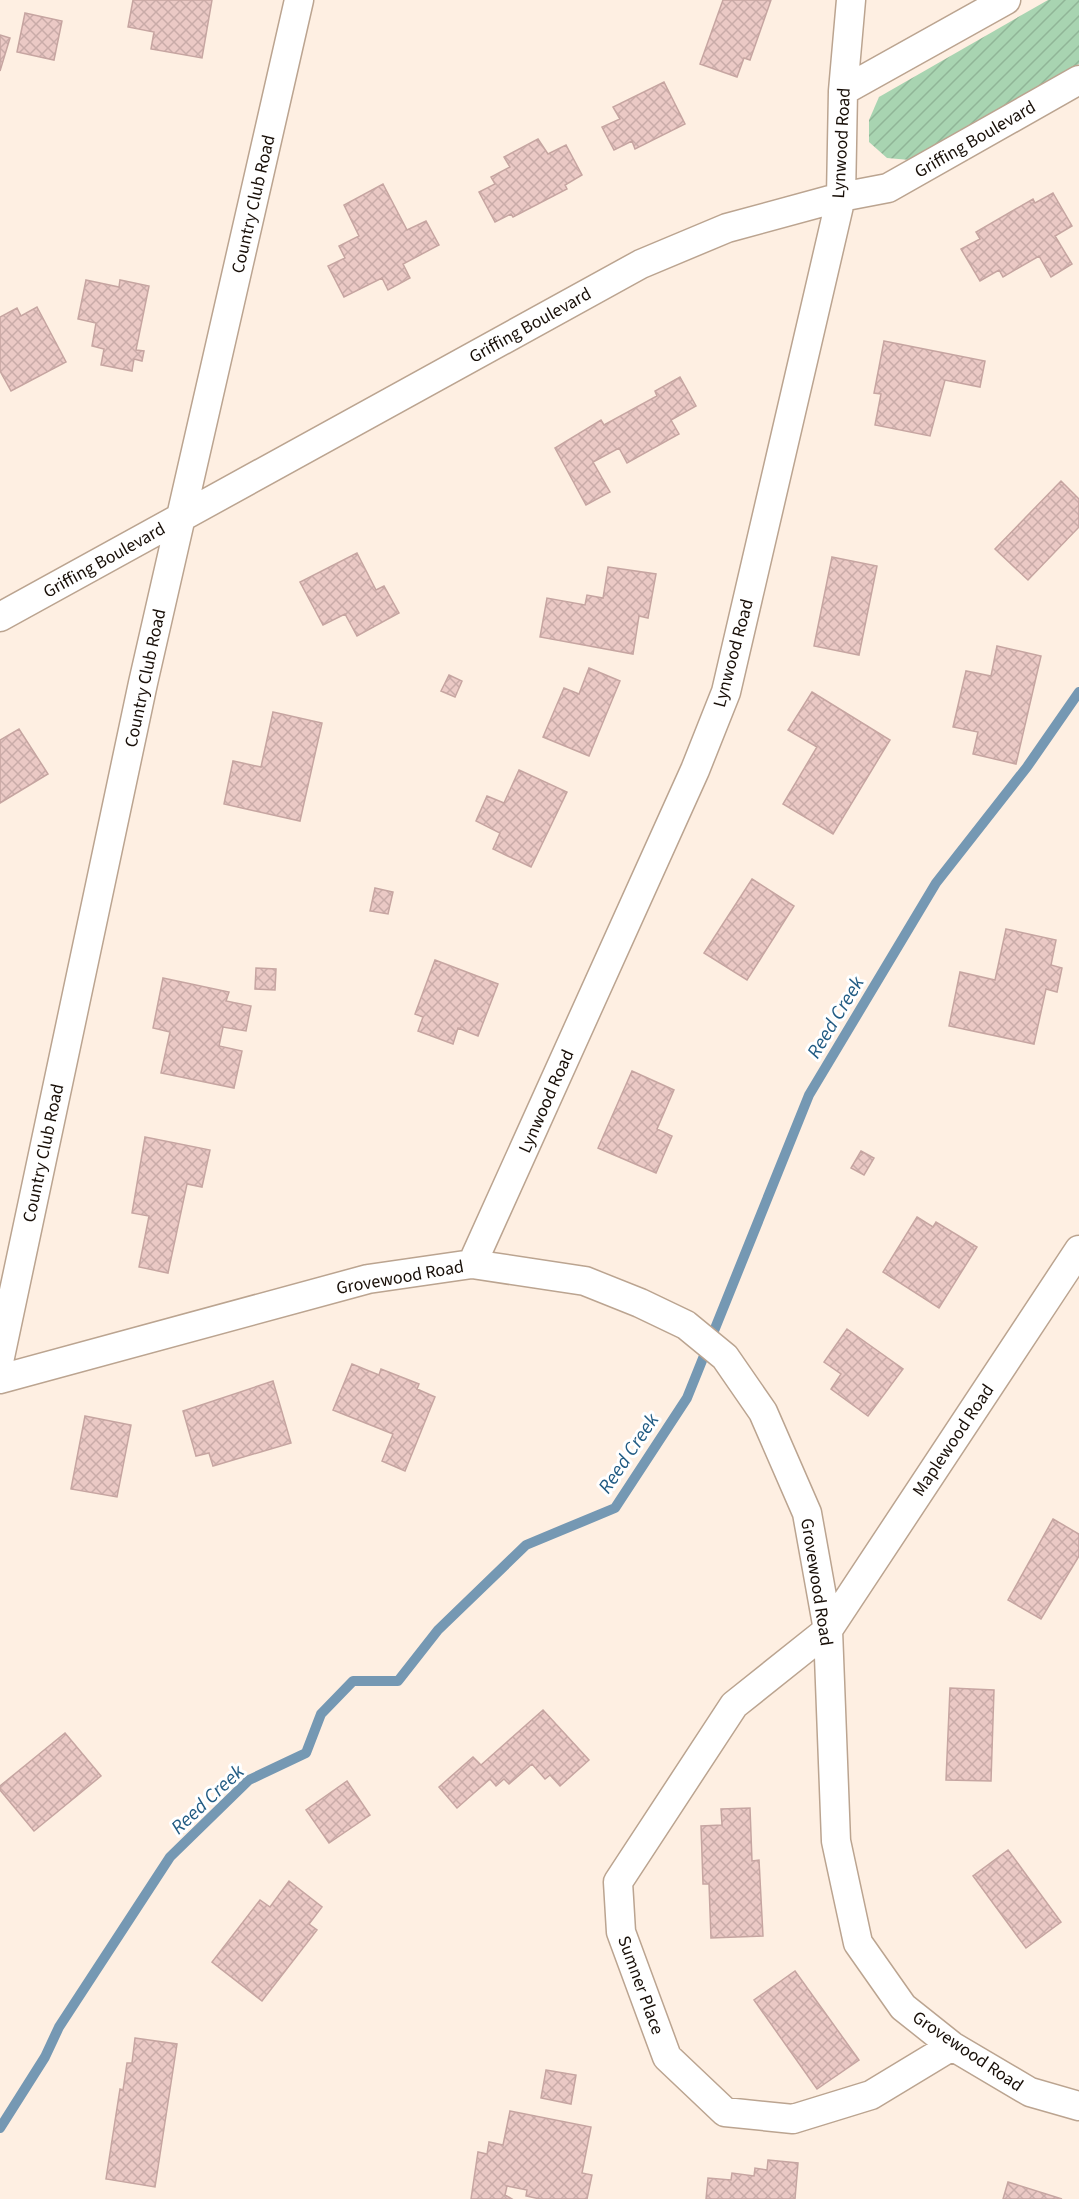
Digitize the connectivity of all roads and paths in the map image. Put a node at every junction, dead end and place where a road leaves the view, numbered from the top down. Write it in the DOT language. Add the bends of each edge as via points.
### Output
graph roads {
  1 [pos="299,0"];
  2 [pos="851,0"];
  3 [pos="1006,0"];
  4 [pos="1079,80"];
  5 [pos="843,91"];
  6 [pos="840,197"];
  7 [pos="181,517"];
  8 [pos="0,617"];
  9 [pos="1079,1250"];
  10 [pos="472,1264"];
  11 [pos="0,1357"];
  12 [pos="0,1379"];
  13 [pos="828,1630"];
  14 [pos="952,2046"];
  15 [pos="1079,2106"];
  1 -- 7 [label="street, Country Club Road"];
  2 -- 5 [label="street, Lynwood Road"];
  3 -- 5 [label="street"];
  4 -- 6 [label="street, Griffing Boulevard" via="888,188"];
  5 -- 6 [label="street, Lynwood Road"];
  6 -- 7 [label="street, Griffing Boulevard" via="727,228 641,264"];
  6 -- 10 [label="street, Lynwood Road" via="726,692 695,770"];
  7 -- 8 [label="street, Griffing Boulevard"];
  7 -- 11 [label="street, Country Club Road"];
  9 -- 13 [label="street, Maplewood Road"];
  10 -- 12 [label="street, Grovewood Road" via="368,1280"];
  10 -- 13 [label="street, Grovewood Road" via="585,1281 686,1325 725,1356 763,1412 807,1513"];
  13 -- 14 [label="street, Grovewood Road" via="836,1841 858,1943 903,2007"];
  13 -- 14 [label="street, Sumner Place" via="734,1705 618,1882 621,1932 667,2057 725,2112 793,2120 871,2095"];
  14 -- 15 [label="street, Grovewood Road" via="1030,2092"];
}
